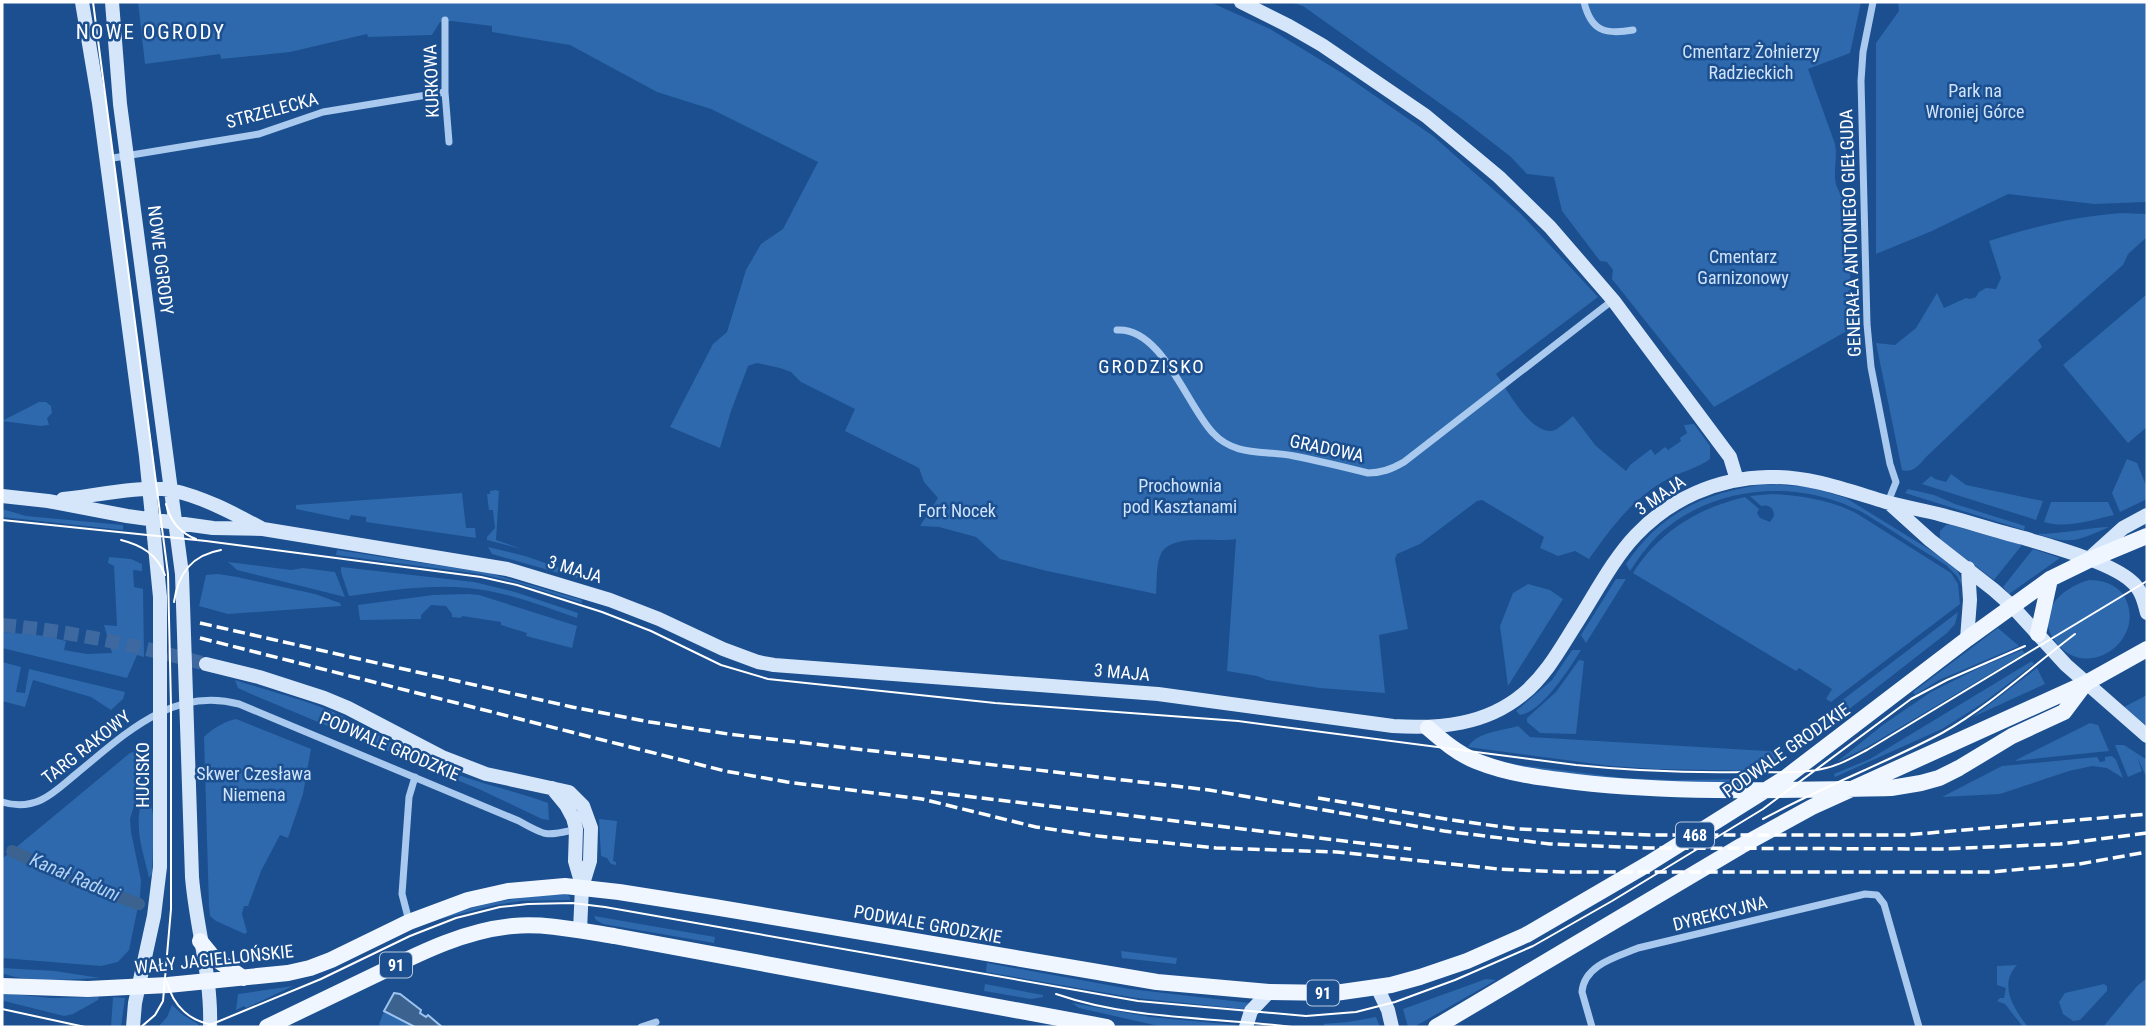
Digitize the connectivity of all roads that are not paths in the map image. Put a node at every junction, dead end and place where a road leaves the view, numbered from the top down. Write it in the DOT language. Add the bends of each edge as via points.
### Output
graph roads {
  1 [pos="82,2"];
  2 [pos="112,2"];
  3 [pos="1241,2"];
  4 [pos="1584,2"];
  5 [pos="1873,2"];
  6 [pos="445,20"];
  7 [pos="1633,30"];
  8 [pos="445,92"];
  9 [pos="449,142"];
  10 [pos="127,155"];
  11 [pos="107,159"];
  12 [pos="1613,300"];
  13 [pos="1117,330"];
  14 [pos="1737,480"];
  15 [pos="150,489"];
  16 [pos="171,490"];
  17 [pos="2,496"];
  18 [pos="48,501"];
  19 [pos="1888,502"];
  20 [pos="1941,514"];
  21 [pos="2147,515"];
  22 [pos="153,520"];
  23 [pos="176,523"];
  24 [pos="262,529"];
  25 [pos="2147,536"];
  26 [pos="1930,540"];
  27 [pos="2089,560"];
  28 [pos="1968,568"];
  29 [pos="2050,579"];
  30 [pos="2012,606"];
  31 [pos="2147,613"];
  32 [pos="2038,634"];
  33 [pos="1967,639"];
  34 [pos="2147,649"];
  35 [pos="206,663"];
  36 [pos="2086,682"];
  37 [pos="186,702"];
  38 [pos="161,710"];
  39 [pos="1428,728"];
  40 [pos="2147,736"];
  41 [pos="415,778"];
  42 [pos="2,802"];
  43 [pos="583,828"];
  44 [pos="582,887"];
  45 [pos="407,914"];
  46 [pos="580,930"];
  47 [pos="200,941"];
  48 [pos="243,978"];
  49 [pos="207,982"];
  50 [pos="2,986"];
  51 [pos="139,986"];
  52 [pos="1377,987"];
  53 [pos="1269,992"];
  54 [pos="656,1022"];
  55 [pos="133,1027"];
  56 [pos="210,1027"];
  57 [pos="267,1027"];
  58 [pos="641,1027"];
  59 [pos="1107,1027"];
  60 [pos="1246,1027"];
  61 [pos="1392,1027"];
  62 [pos="1436,1027"];
  63 [pos="1592,1027"];
  64 [pos="1919,1027"];
  1 -- 11 [label="main road"];
  2 -- 10 [label="main road, NOWE OGRODY"];
  3 -- 12 [label="main road" via="1322,45 1426,117 1550,226"];
  4 -- 7 [label="street" via="1595,25 1605,32"];
  5 -- 19 [label="street, GENERAŁA ANTONIEGO GIEŁGUDA" via="1861,81 1864,230 1869,354 1896,482"];
  6 -- 8 [label="street, KURKOWA"];
  8 -- 9 [label="street, KURKOWA"];
  8 -- 10 [label="street, STRZELECKA" via="323,112 259,134"];
  10 -- 11 [label="street, STRZELECKA"];
  10 -- 16 [label="main road, NOWE OGRODY"];
  11 -- 15 [label="main road"];
  12 -- 13 [label="street, GRADOWA" via="1404,462 1376,473 1234,448 1214,435 1152,346 1131,331"];
  12 -- 14 [label="main road" via="1730,457"];
  14 -- 19 [label="main road, 3 MAJA" via="1803,478"];
  14 -- 39 [label="main road, 3 MAJA" via="1681,499 1635,536 1544,673 1523,694 1485,716"];
  15 -- 16 [label="main road, 3 MAJA"];
  15 -- 18 [label="main road, 3 MAJA"];
  15 -- 22 [label="main road"];
  16 -- 23 [label="main road, NOWE OGRODY"];
  16 -- 24 [label="main road, 3 MAJA" via="228,510"];
  17 -- 18 [label="main road, 3 MAJA"];
  18 -- 22 [label="main road, 3 MAJA"];
  19 -- 20 [label="main road, 3 MAJA"];
  19 -- 26 [label="main road, 3 MAJA"];
  20 -- 26 [label="main road"];
  20 -- 27 [label="main road, 3 MAJA"];
  21 -- 27 [label="main road" via="2123,528"];
  22 -- 23 [label="main road, 3 MAJA"];
  22 -- 38 [label="main road, HUCISKO" via="160,597"];
  23 -- 24 [label="main road, 3 MAJA"];
  23 -- 37 [label="main road"];
  24 -- 39 [label="main road, 3 MAJA" via="507,569 610,600 733,653 774,665 1158,694"];
  25 -- 27 [label="main road, 468"];
  26 -- 28 [label="main road, 3 MAJA"];
  27 -- 29 [label="main road, 468"];
  27 -- 31 [label="main road, 3 MAJA" via="2131,580 2142,593"];
  28 -- 30 [label="main road, 3 MAJA"];
  28 -- 33 [label="main road"];
  29 -- 30 [label="main road, 468"];
  29 -- 32 [label="main road"];
  30 -- 32 [label="main road, 3 MAJA"];
  30 -- 33 [label="main road, PODWALE GRODZKIE / 468"];
  32 -- 36 [label="main road, 3 MAJA"];
  33 -- 52 [label="main road, PODWALE GRODZKIE / 468" via="1758,797 1587,901 1467,961"];
  34 -- 36 [label="main road, 468"];
  35 -- 43 [label="main road" via="324,698 476,771 569,792 583,806"];
  36 -- 39 [label="main road" via="2064,712 1939,778 1891,788 1638,788 1551,779 1476,761"];
  36 -- 40 [label="main road, 3 MAJA"];
  36 -- 62 [label="main road, 468" via="1812,807"];
  37 -- 38 [label="street, TARG RAKOWY"];
  37 -- 41 [label="street, PODWALE GRODZKIE" via="239,704"];
  37 -- 47 [label="main road" via="192,877"];
  38 -- 42 [label="street, TARG RAKOWY" via="47,797 27,805"];
  38 -- 51 [label="main road, HUCISKO" via="159,880"];
  41 -- 43 [label="street, PODWALE GRODZKIE" via="541,834"];
  41 -- 45 [label="street" via="409,796 402,894"];
  43 -- 44 [label="main road" via="575,861"];
  44 -- 45 [label="main road, WAŁY JAGIELLOŃSKIE / 91" via="499,893"];
  44 -- 46 [label="main road"];
  44 -- 53 [label="main road, PODWALE GRODZKIE / 91" via="1157,982"];
  45 -- 48 [label="main road, WAŁY JAGIELLOŃSKIE / 91" via="310,968"];
  46 -- 57 [label="main road, 91" via="514,926 458,938"];
  46 -- 59 [label="main road, 91"];
  47 -- 48 [label="main road" via="213,957"];
  47 -- 49 [label="main road"];
  48 -- 49 [label="main road, WAŁY JAGIELLOŃSKIE / 91"];
  49 -- 51 [label="main road, WAŁY JAGIELLOŃSKIE / 91"];
  49 -- 56 [label="main road"];
  50 -- 51 [label="main road, WAŁY JAGIELLOŃSKIE / 91"];
  51 -- 55 [label="main road, HUCISKO"];
  52 -- 53 [label="main road, PODWALE GRODZKIE / 91" via="1335,993"];
  52 -- 61 [label="main road"];
  53 -- 60 [label="main road" via="1251,1011"];
  54 -- 58 [label="street"];
  63 -- 64 [label="street, DYREKCYJNA" via="1582,992 1594,969 1638,948 1865,894 1877,895 1882,901"];
}
